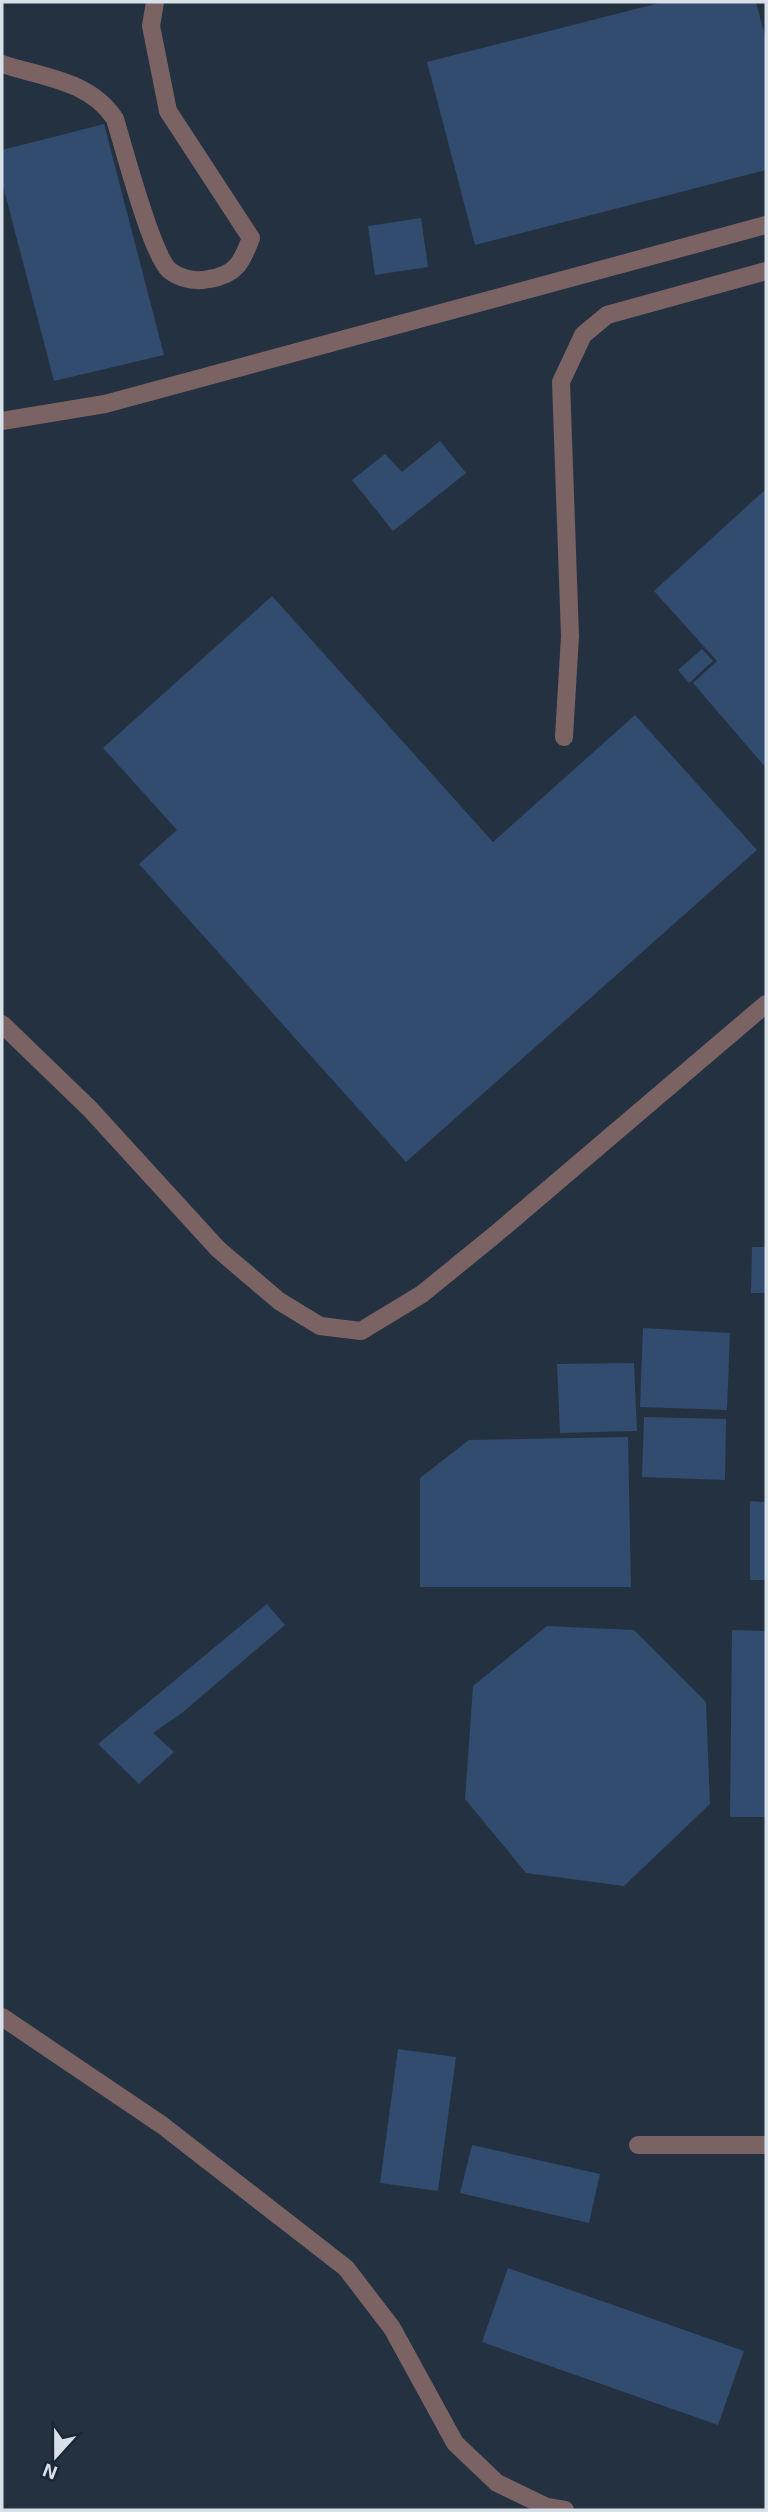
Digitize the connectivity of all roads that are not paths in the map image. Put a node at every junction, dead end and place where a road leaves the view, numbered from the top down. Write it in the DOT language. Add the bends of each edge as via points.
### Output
graph roads {
  1 [pos="155,2"];
  2 [pos="2,64"];
  3 [pos="766,225"];
  4 [pos="766,271"];
  5 [pos="2,421"];
  6 [pos="564,737"];
  7 [pos="766,1004"];
  8 [pos="2,1024"];
  9 [pos="2,2017"];
  10 [pos="638,2145"];
  11 [pos="766,2145"];
  12 [pos="565,2510"];
  1 -- 2 [label="lane" via="151,26 168,111 251,237 243,260 224,277 201,281 182,278 168,269 153,245 115,119 103,103 61,78"];
  3 -- 5 [label="lane" via="105,404"];
  4 -- 6 [label="lane" via="607,315 583,335 571,357 561,382 570,636"];
  7 -- 8 [label="lane" via="422,1294 361,1331 320,1326 279,1301 228,1258 90,1109"];
  9 -- 12 [label="lane" via="162,2125 346,2268 392,2328 455,2443 497,2483 547,2507"];
  10 -- 11 [label="lane"];
}
